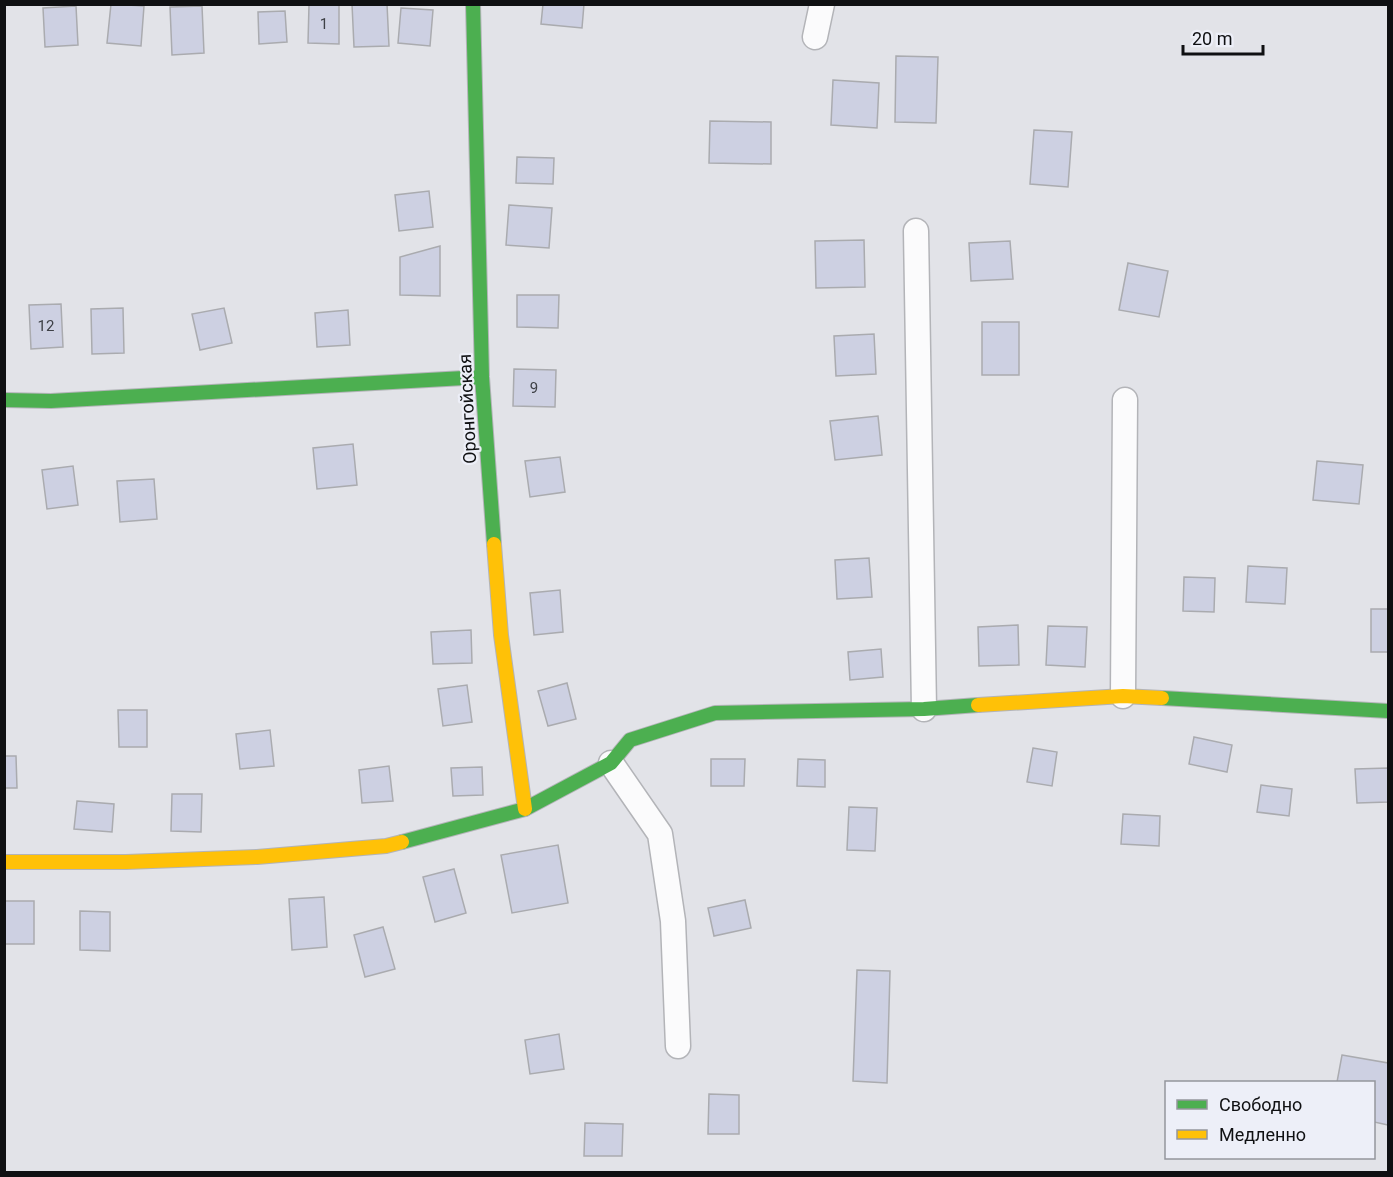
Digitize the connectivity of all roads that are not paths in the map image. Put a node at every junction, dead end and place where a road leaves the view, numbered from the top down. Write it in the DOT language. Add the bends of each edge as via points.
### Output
graph roads {
  1 [pos="473,4"];
  2 [pos="822,4"];
  3 [pos="815,37"];
  4 [pos="916,231"];
  5 [pos="482,377"];
  6 [pos="4,400"];
  7 [pos="1125,400"];
  8 [pos="1124,696"];
  9 [pos="924,709"];
  10 [pos="1389,711"];
  11 [pos="611,763"];
  12 [pos="525,809"];
  13 [pos="4,862"];
  14 [pos="678,1046"];
  1 -- 5 [label="street, Оронгойская"];
  2 -- 3 [label="street"];
  4 -- 9 [label="street"];
  5 -- 6 [label="street" via="51,401"];
  5 -- 12 [label="street, Оронгойская" via="501,635"];
  7 -- 8 [label="street"];
  8 -- 9 [label="street"];
  8 -- 10 [label="street"];
  9 -- 11 [label="street" via="715,713 630,740"];
  11 -- 12 [label="street"];
  11 -- 14 [label="street" via="660,834 673,921"];
  12 -- 13 [label="street" via="386,846 257,857"];
}
